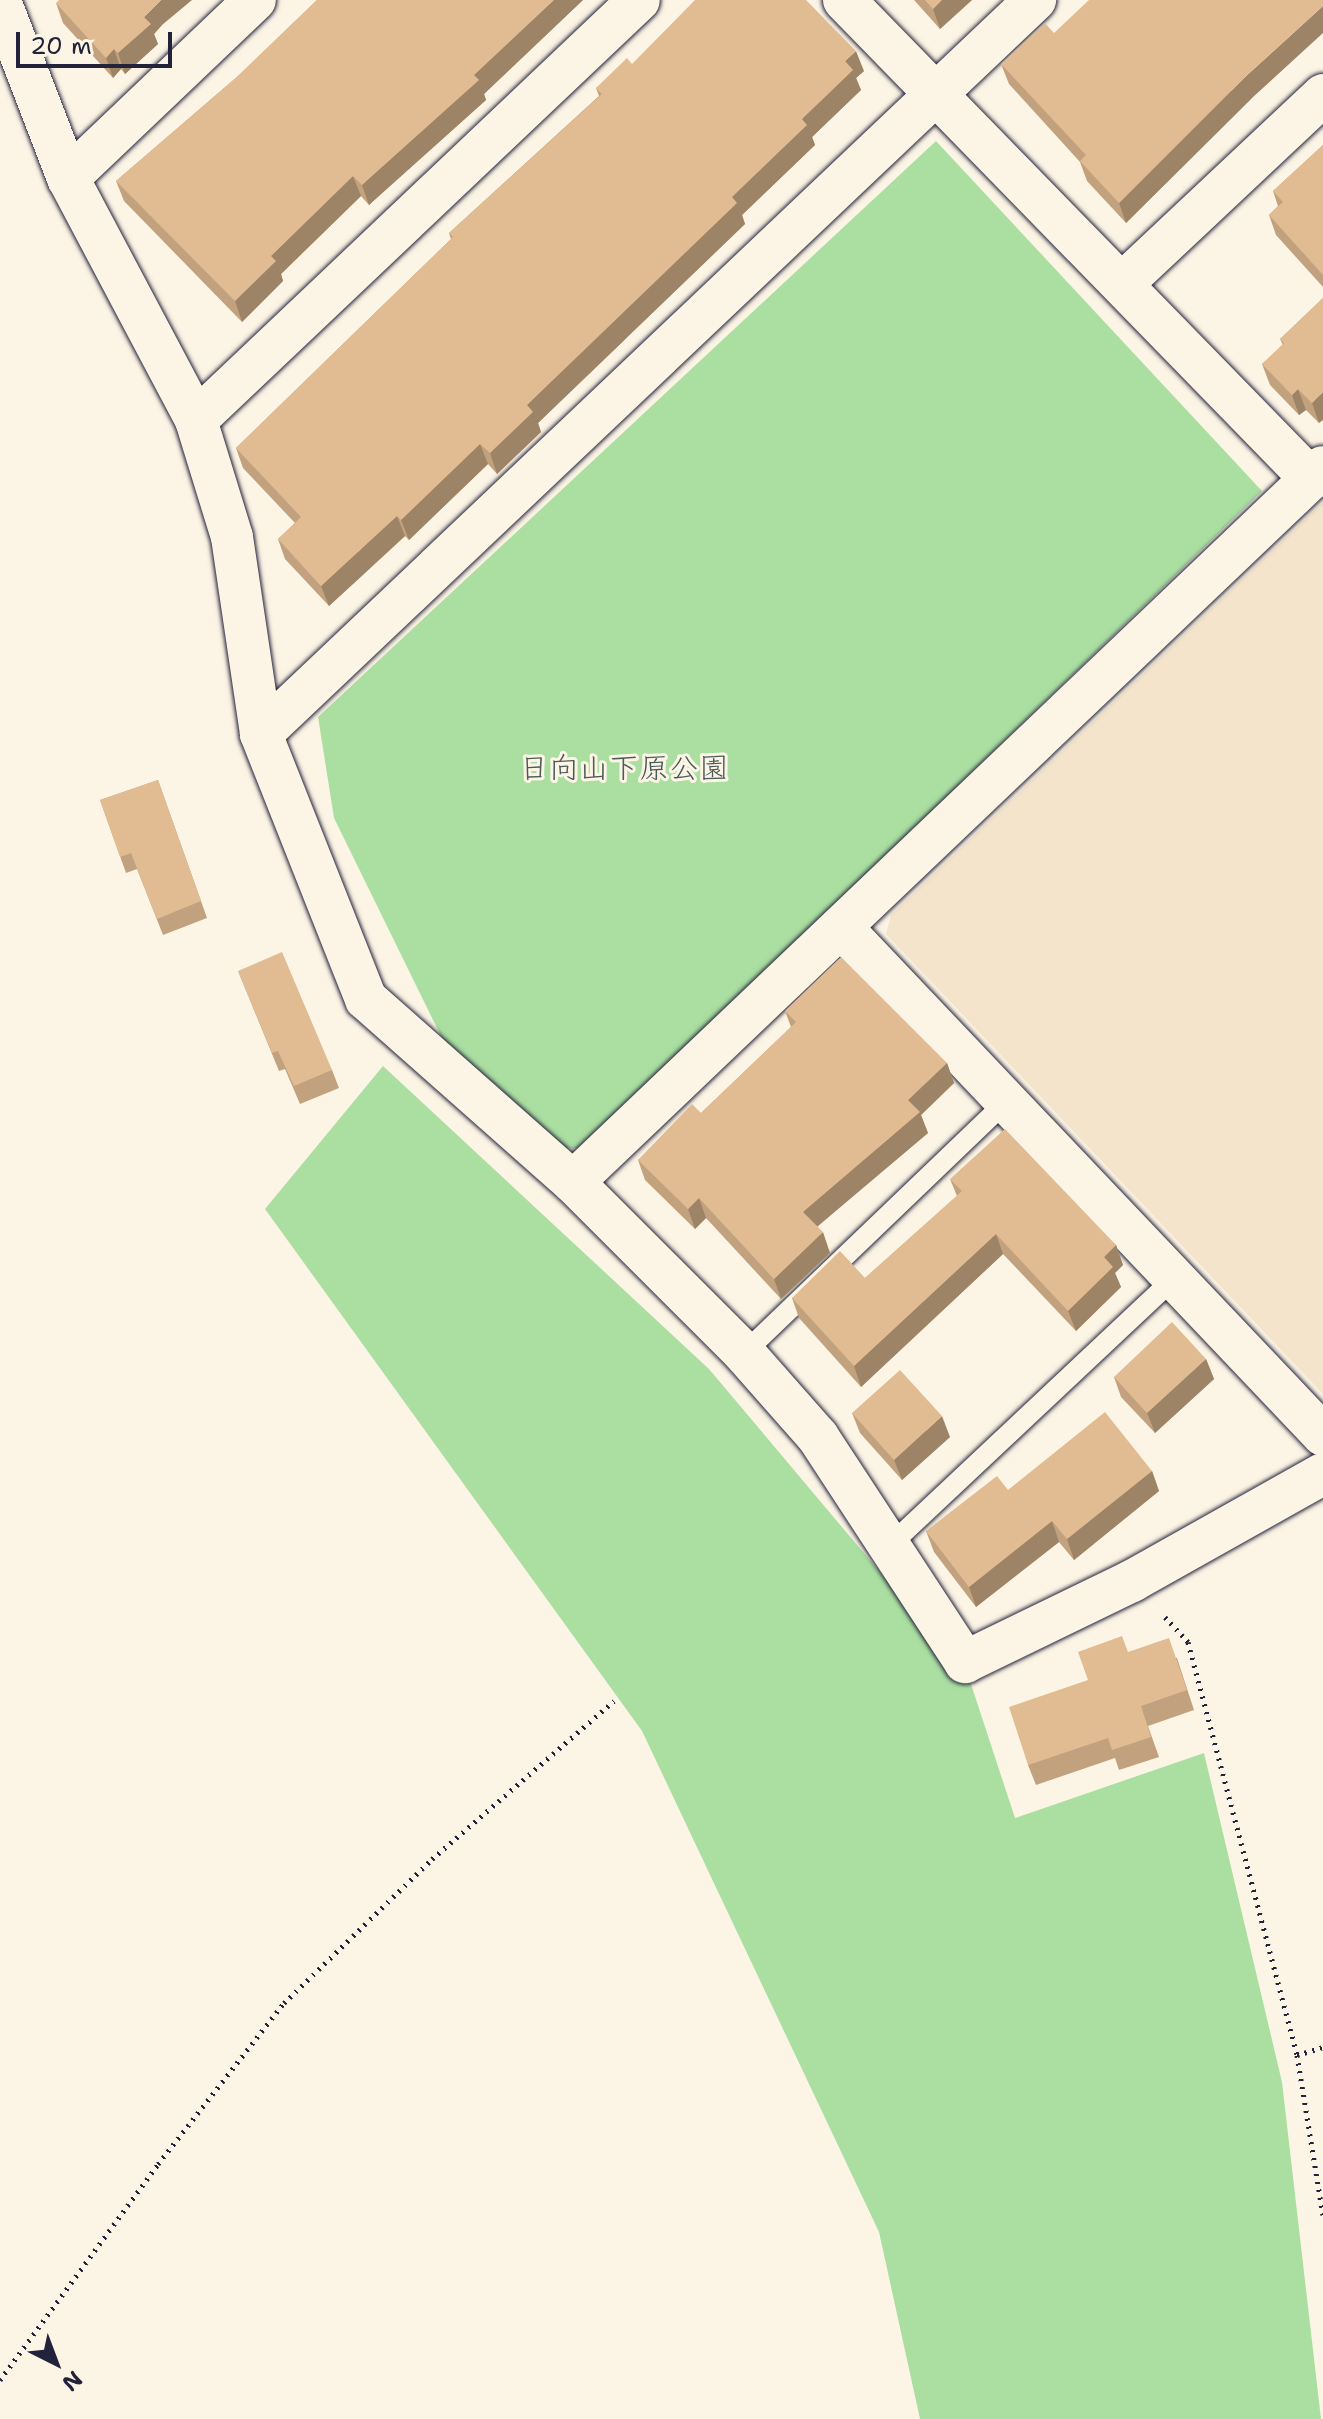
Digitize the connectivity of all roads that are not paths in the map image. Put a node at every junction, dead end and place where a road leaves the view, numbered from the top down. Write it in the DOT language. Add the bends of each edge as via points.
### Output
graph roads {
  1 [pos="255,0"];
  2 [pos="639,0"];
  3 [pos="844,0"];
  4 [pos="1035,0"];
  5 [pos="0,1"];
  6 [pos="936,94"];
  7 [pos="1323,95"];
  8 [pos="68,178"];
  9 [pos="1122,284"];
  10 [pos="196,420"];
  11 [pos="1317,473"];
  12 [pos="261,734"];
  13 [pos="841,927"];
  14 [pos="1007,1101"];
  15 [pos="573,1182"];
  16 [pos="1174,1278"];
  17 [pos="744,1353"];
  18 [pos="1323,1435"];
  19 [pos="1323,1474"];
  20 [pos="888,1547"];
  1 -- 8 [label="street"];
  2 -- 10 [label="street"];
  3 -- 6 [label="street"];
  4 -- 6 [label="street"];
  5 -- 8 [label="street"];
  6 -- 9 [label="street"];
  6 -- 12 [label="street"];
  7 -- 9 [label="street"];
  8 -- 10 [label="street"];
  9 -- 11 [label="street"];
  10 -- 12 [label="street" via="232,537"];
  11 -- 13 [label="street"];
  12 -- 15 [label="street" via="366,999"];
  13 -- 14 [label="street"];
  13 -- 15 [label="street"];
  14 -- 16 [label="street"];
  14 -- 17 [label="lane"];
  15 -- 17 [label="street"];
  16 -- 18 [label="street"];
  16 -- 20 [label="lane"];
  17 -- 20 [label="street" via="818,1437"];
  19 -- 20 [label="street" via="1132,1581 965,1662"];
}
